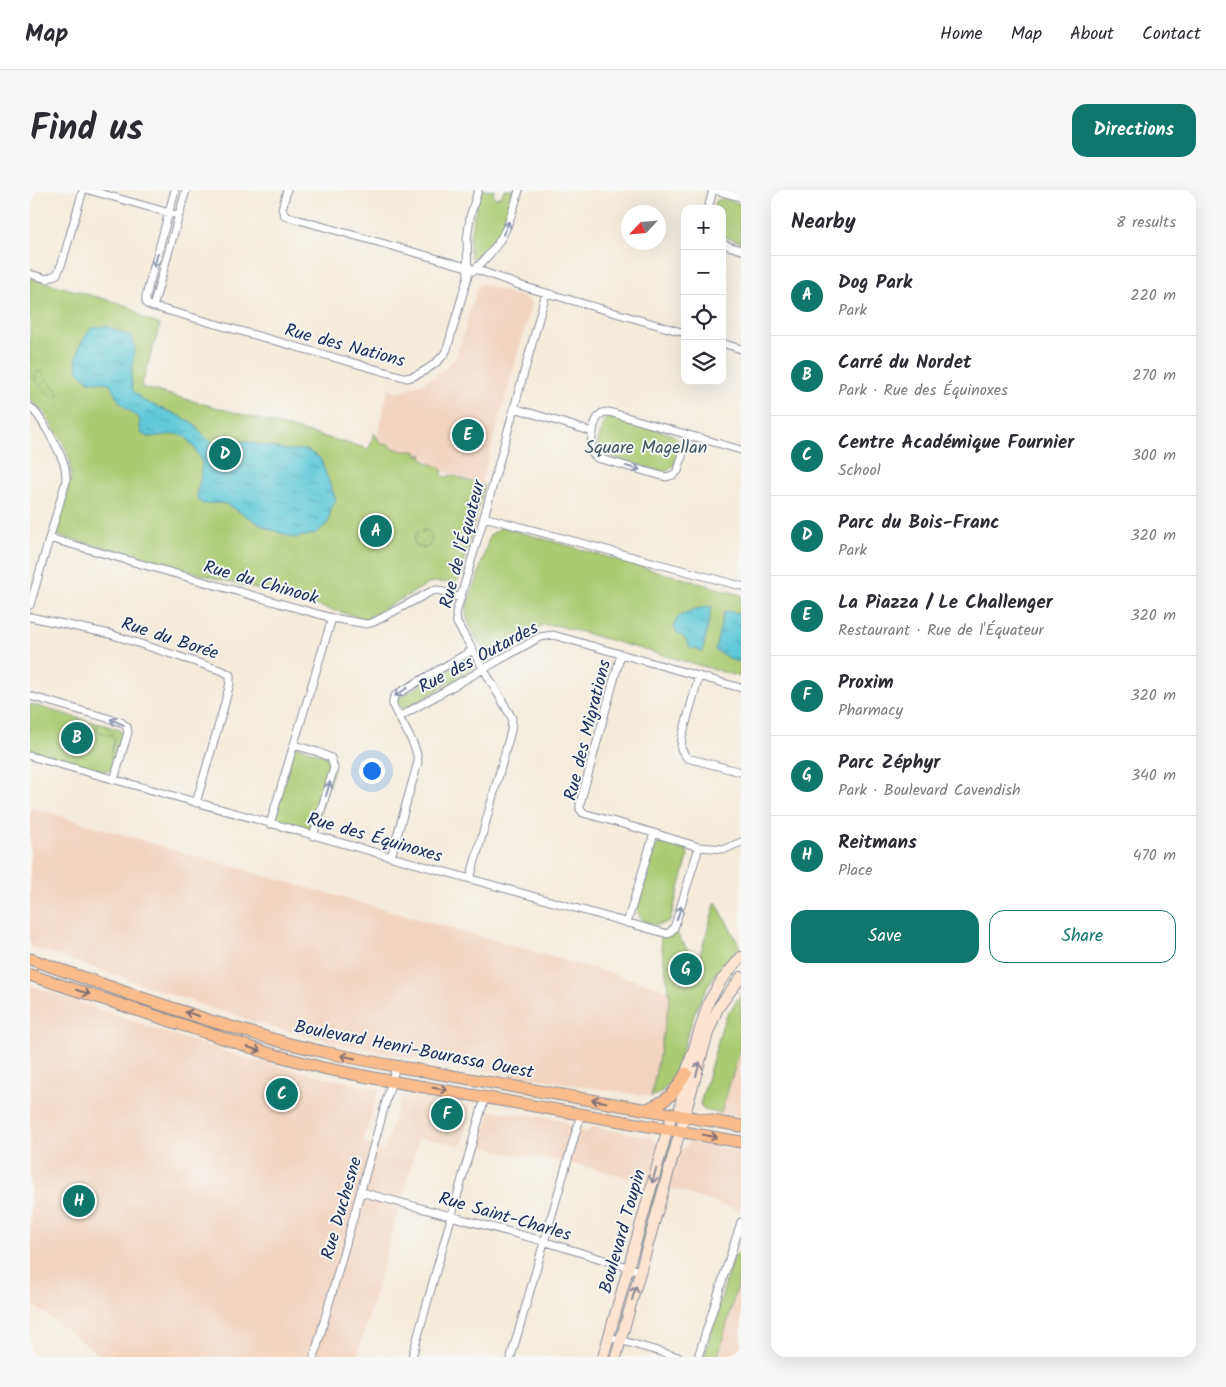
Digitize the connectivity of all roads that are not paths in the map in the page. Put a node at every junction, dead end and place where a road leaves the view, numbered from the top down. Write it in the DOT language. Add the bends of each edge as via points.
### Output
graph roads {
  1 [pos="83,190"];
  2 [pos="89,190"];
  3 [pos="175,190"];
  4 [pos="186,190"];
  5 [pos="287,190"];
  6 [pos="478,190"];
  7 [pos="519,190"];
  8 [pos="714,190"];
  9 [pos="741,197"];
  10 [pos="709,205"];
  11 [pos="169,213"];
  12 [pos="179,216"];
  13 [pos="726,245"];
  14 [pos="741,250"];
  15 [pos="467,267"];
  16 [pos="475,269"];
  17 [pos="30,274"];
  18 [pos="468,276"];
  19 [pos="546,293"];
  20 [pos="153,307"];
  21 [pos="681,332"];
  22 [pos="726,344"];
  23 [pos="741,348"];
  24 [pos="30,407"];
  25 [pos="514,408"];
  26 [pos="593,432"];
  27 [pos="688,435"];
  28 [pos="741,450"];
  29 [pos="484,517"];
  30 [pos="49,538"];
  31 [pos="741,586"];
  32 [pos="460,598"];
  33 [pos="30,605"];
  34 [pos="30,618"];
  35 [pos="332,618"];
  36 [pos="473,650"];
  37 [pos="621,654"];
  38 [pos="484,669"];
  39 [pos="699,676"];
  40 [pos="741,688"];
  41 [pos="30,696"];
  42 [pos="399,717"];
  43 [pos="294,745"];
  44 [pos="30,756"];
  45 [pos="741,772"];
  46 [pos="114,780"];
  47 [pos="196,803"];
  48 [pos="270,824"];
  49 [pos="654,833"];
  50 [pos="313,836"];
  51 [pos="741,842"];
  52 [pos="699,847"];
  53 [pos="391,857"];
  54 [pos="470,879"];
  55 [pos="627,924"];
  56 [pos="741,958"];
  57 [pos="30,959"];
  58 [pos="30,975"];
  59 [pos="741,977"];
  60 [pos="396,1066"];
  61 [pos="686,1074"];
  62 [pos="392,1081"];
  63 [pos="485,1097"];
  64 [pos="647,1109"];
  65 [pos="581,1114"];
  66 [pos="678,1115"];
  67 [pos="741,1126"];
  68 [pos="674,1130"];
  69 [pos="741,1142"];
  70 [pos="361,1192"];
  71 [pos="452,1216"];
  72 [pos="741,1222"];
  73 [pos="543,1241"];
  74 [pos="629,1268"];
  75 [pos="640,1271"];
  76 [pos="609,1337"];
  77 [pos="620,1340"];
  78 [pos="314,1357"];
  79 [pos="412,1357"];
  80 [pos="511,1357"];
  81 [pos="603,1357"];
  82 [pos="616,1357"];
  83 [pos="678,1357"];
  84 [pos="698,1357"];
  1 -- 17 [label="street" via="57,274 48,278"];
  2 -- 11 [label="street"];
  3 -- 11 [label="street"];
  4 -- 12 [label="street"];
  5 -- 15 [label="street" via="282,209 285,216"];
  6 -- 15 [label="street" via="468,230"];
  16 -- 7 [label="street, one-way" via="504,234"];
  8 -- 9 [label="street"];
  8 -- 10 [label="street"];
  11 -- 12 [label="street"];
  11 -- 20 [label="street, one-way" via="145,299 146,304"];
  12 -- 20 [label="street"];
  13 -- 14 [label="street"];
  15 -- 16 [label="street"];
  15 -- 18 [label="street"];
  16 -- 18 [label="street"];
  16 -- 19 [label="street"];
  18 -- 20 [label="street, Rue des Nations" via="444,354 436,363 407,378"];
  19 -- 21 [label="street"];
  19 -- 25 [label="street, Rue de l'Équateur"];
  22 -- 23 [label="street"];
  24 -- 30 [label="street" via="40,417 66,472"];
  25 -- 26 [label="street"];
  25 -- 29 [label="street, Rue de l'Équateur"];
  26 -- 27 [label="street" via="598,417 609,412"];
  26 -- 27 [label="street, one-way" via="590,445 594,456 666,477 678,471"];
  27 -- 28 [label="street"];
  29 -- 31 [label="street"];
  29 -- 32 [label="street, Rue de l'Équateur"];
  30 -- 33 [label="street"];
  30 -- 35 [label="street, Rue du Chinook"];
  32 -- 35 [label="street, Rue du Chinook" via="432,591 367,624"];
  32 -- 36 [label="street, Rue de l'Équateur" via="457,623"];
  34 -- 47 [label="street, Rue du Borée" via="110,634 230,675"];
  35 -- 43 [label="street"];
  36 -- 38 [label="street, Rue de l'Équateur"];
  36 -- 42 [label="street, Rue des Outardes, one-way" via="393,697 392,703"];
  37 -- 38 [label="street, Rue des Outardes" via="547,635"];
  37 -- 39 [label="street, Rue des Outardes"];
  37 -- 49 [label="street, Rue des Migrations" via="580,809 583,813"];
  38 -- 42 [label="street, Rue des Outardes"];
  38 -- 54 [label="street, Rue de l'Équateur" via="512,718"];
  39 -- 40 [label="street, Rue des Outardes"];
  39 -- 45 [label="street" via="681,750 687,758"];
  46 -- 41 [label="street, one-way" via="128,732 126,727 121,722"];
  42 -- 53 [label="street" via="415,747 418,762"];
  43 -- 48 [label="street"];
  50 -- 43 [label="street, one-way" via="334,768 331,758"];
  44 -- 46 [label="street, Rue des Équinoxes"];
  46 -- 47 [label="street, Rue des Équinoxes"];
  47 -- 48 [label="street, Rue des Équinoxes"];
  48 -- 50 [label="street, Rue des Équinoxes"];
  49 -- 52 [label="street, Rue des Migrations"];
  49 -- 55 [label="street"];
  50 -- 53 [label="street, Rue des Équinoxes"];
  51 -- 52 [label="street, Rue des Migrations" via="727,849"];
  55 -- 52 [label="street, Rue des Équinoxes, one-way" via="668,934 674,928"];
  53 -- 54 [label="street, Rue des Équinoxes"];
  54 -- 55 [label="street, Rue des Équinoxes"];
  56 -- 61 [label="street" via="720,981 709,1001"];
  60 -- 57 [label="main road, Boulevard Henri-Bourassa Ouest, one-way" via="332,1054 247,1031"];
  58 -- 62 [label="main road, Boulevard Henri-Bourassa Ouest, one-way" via="268,1053 323,1068"];
  66 -- 59 [label="street, one-way" via="710,1026 722,1002"];
  60 -- 62 [label="street, Rue Duchesne"];
  64 -- 60 [label="main road, Boulevard Henri-Bourassa Ouest, one-way"];
  61 -- 64 [label="main road" via="672,1095"];
  61 -- 66 [label="street"];
  62 -- 63 [label="main road, Boulevard Henri-Bourassa Ouest, one-way"];
  62 -- 70 [label="street, Rue Duchesne"];
  63 -- 65 [label="main road, Boulevard Henri-Bourassa Ouest"];
  63 -- 71 [label="street"];
  64 -- 66 [label="main road, Boulevard Henri-Bourassa Ouest"];
  65 -- 68 [label="main road, Boulevard Henri-Bourassa Ouest"];
  65 -- 73 [label="street"];
  66 -- 67 [label="main road, Boulevard Henri-Bourassa Ouest"];
  66 -- 68 [label="street, Boulevard Toupin"];
  68 -- 69 [label="main road, Boulevard Henri-Bourassa Ouest, one-way"];
  68 -- 74 [label="street, Boulevard Toupin, one-way"];
  68 -- 75 [label="street, Boulevard Toupin"];
  70 -- 71 [label="street, Rue Saint-Charles"];
  70 -- 78 [label="street, Rue Duchesne"];
  71 -- 73 [label="street, Rue Saint-Charles"];
  71 -- 79 [label="street"];
  72 -- 84 [label="street"];
  73 -- 74 [label="street, Rue Saint-Charles"];
  73 -- 80 [label="street"];
  74 -- 75 [label="street, Rue Saint-Charles"];
  74 -- 76 [label="street, Boulevard Toupin"];
  77 -- 75 [label="street, Boulevard Toupin, one-way"];
  76 -- 77 [label="street"];
  76 -- 81 [label="street, Boulevard Toupin"];
  77 -- 82 [label="street, Boulevard Toupin"];
  77 -- 83 [label="street"];
}
